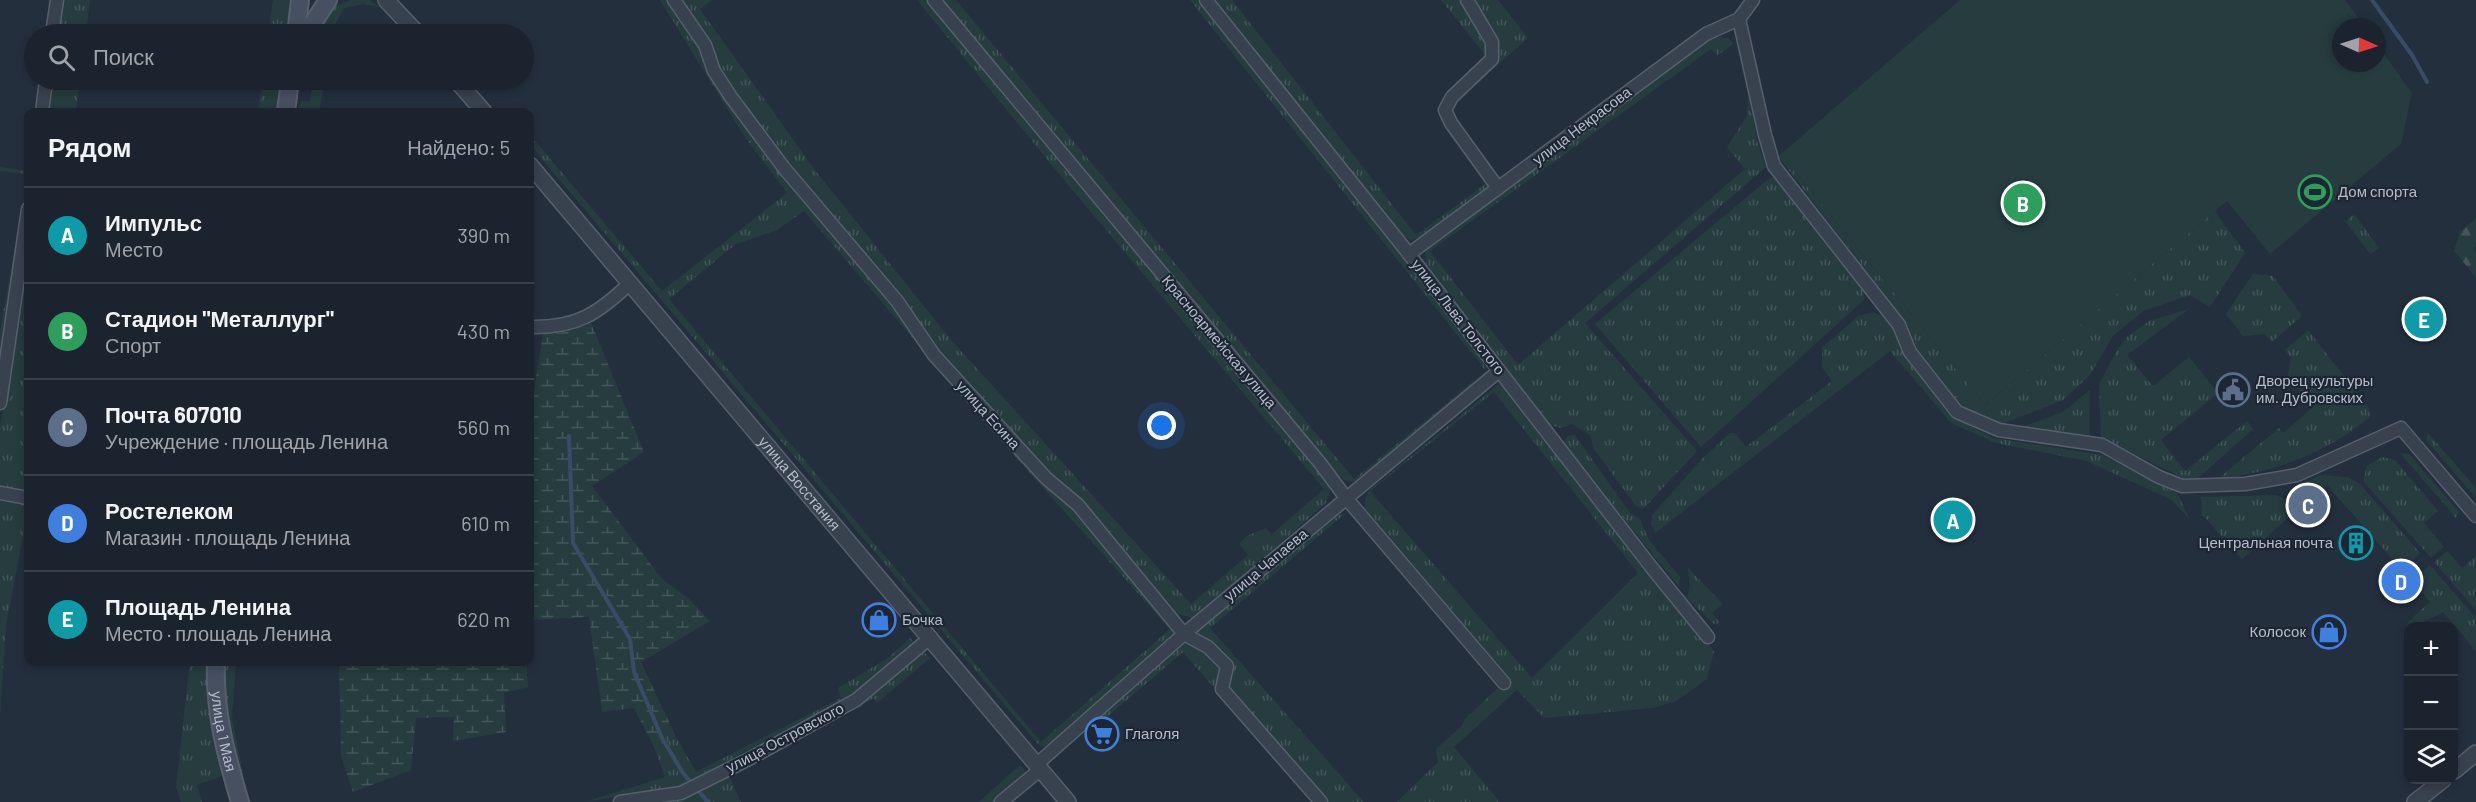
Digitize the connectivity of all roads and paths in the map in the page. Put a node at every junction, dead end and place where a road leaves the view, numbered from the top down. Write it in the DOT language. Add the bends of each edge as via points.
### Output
graph roads {
  1 [pos="57,0"];
  2 [pos="302,0"];
  3 [pos="339,0"];
  4 [pos="386,0"];
  5 [pos="674,0"];
  6 [pos="934,0"];
  7 [pos="1206,0"];
  8 [pos="1467,0"];
  9 [pos="1753,0"];
  10 [pos="325,5"];
  11 [pos="1739,19"];
  12 [pos="53,24"];
  13 [pos="300,24"];
  14 [pos="307,24"];
  15 [pos="409,24"];
  16 [pos="45,90"];
  17 [pos="289,90"];
  18 [pos="465,90"];
  19 [pos="42,108"];
  20 [pos="286,108"];
  21 [pos="480,108"];
  22 [pos="534,170"];
  23 [pos="1498,188"];
  24 [pos="24,237"];
  25 [pos="1409,254"];
  26 [pos="630,283"];
  27 [pos="534,327"];
  28 [pos="1499,371"];
  29 [pos="0,403"];
  30 [pos="0,493"];
  31 [pos="24,497"];
  32 [pos="1346,498"];
  33 [pos="2476,516"];
  34 [pos="1184,634"];
  35 [pos="931,637"];
  36 [pos="1708,637"];
  37 [pos="216,666"];
  38 [pos="1504,682"];
  39 [pos="2476,753"];
  40 [pos="1039,766"];
  41 [pos="2458,768"];
  42 [pos="2438,784"];
  43 [pos="240,802"];
  44 [pos="620,802"];
  45 [pos="1001,802"];
  46 [pos="1068,802"];
  47 [pos="1321,802"];
  48 [pos="2415,802"];
  1 -- 12 [label="street"];
  2 -- 13 [label="main road"];
  3 -- 10 [label="street"];
  4 -- 15 [label="street"];
  5 -- 34 [label="street, улица Есина" via="705,45 714,71 731,97 784,168 897,301 934,355 1046,478 1078,505"];
  6 -- 32 [label="street, Красноармейская улица"];
  7 -- 25 [label="street, улица Льва Толстого"];
  8 -- 23 [label="street" via="1492,42 1491,59 1452,97 1445,110"];
  9 -- 11 [label="street, улица Некрасова"];
  10 -- 14 [label="main road"];
  11 -- 23 [label="street, улица Некрасова" via="1706,34"];
  11 -- 33 [label="street" via="1774,166 1899,324 1910,352 1958,412 2000,430 2102,446 2182,486 2245,484 2297,475 2401,428"];
  16 -- 19 [label="street"];
  17 -- 20 [label="main road"];
  18 -- 21 [label="street"];
  22 -- 26 [label="street, улица Восстания"];
  23 -- 25 [label="street, улица Некрасова"];
  24 -- 29 [label="street"];
  25 -- 28 [label="street, улица Льва Толстого"];
  26 -- 27 [label="street" via="586,318 560,326"];
  26 -- 35 [label="street, улица Восстания"];
  28 -- 32 [label="street, улица Чапаева"];
  28 -- 36 [label="street, улица Льва Толстого"];
  30 -- 31 [label="street"];
  32 -- 34 [label="street, улица Чапаева"];
  32 -- 38 [label="street, Красноармейская улица"];
  34 -- 40 [label="street, улица Чапаева"];
  34 -- 47 [label="street, улица Есина" via="1222,658 1227,666 1222,689"];
  35 -- 40 [label="street, улица Восстания"];
  35 -- 44 [label="street, улица Островского" via="856,700 749,759 681,793"];
  37 -- 43 [label="main road, улица 1 Мая" via="221,737"];
  39 -- 41 [label="street"];
  40 -- 45 [label="street, улица Чапаева"];
  40 -- 46 [label="street, улица Восстания"];
  42 -- 48 [label="street"];
}
